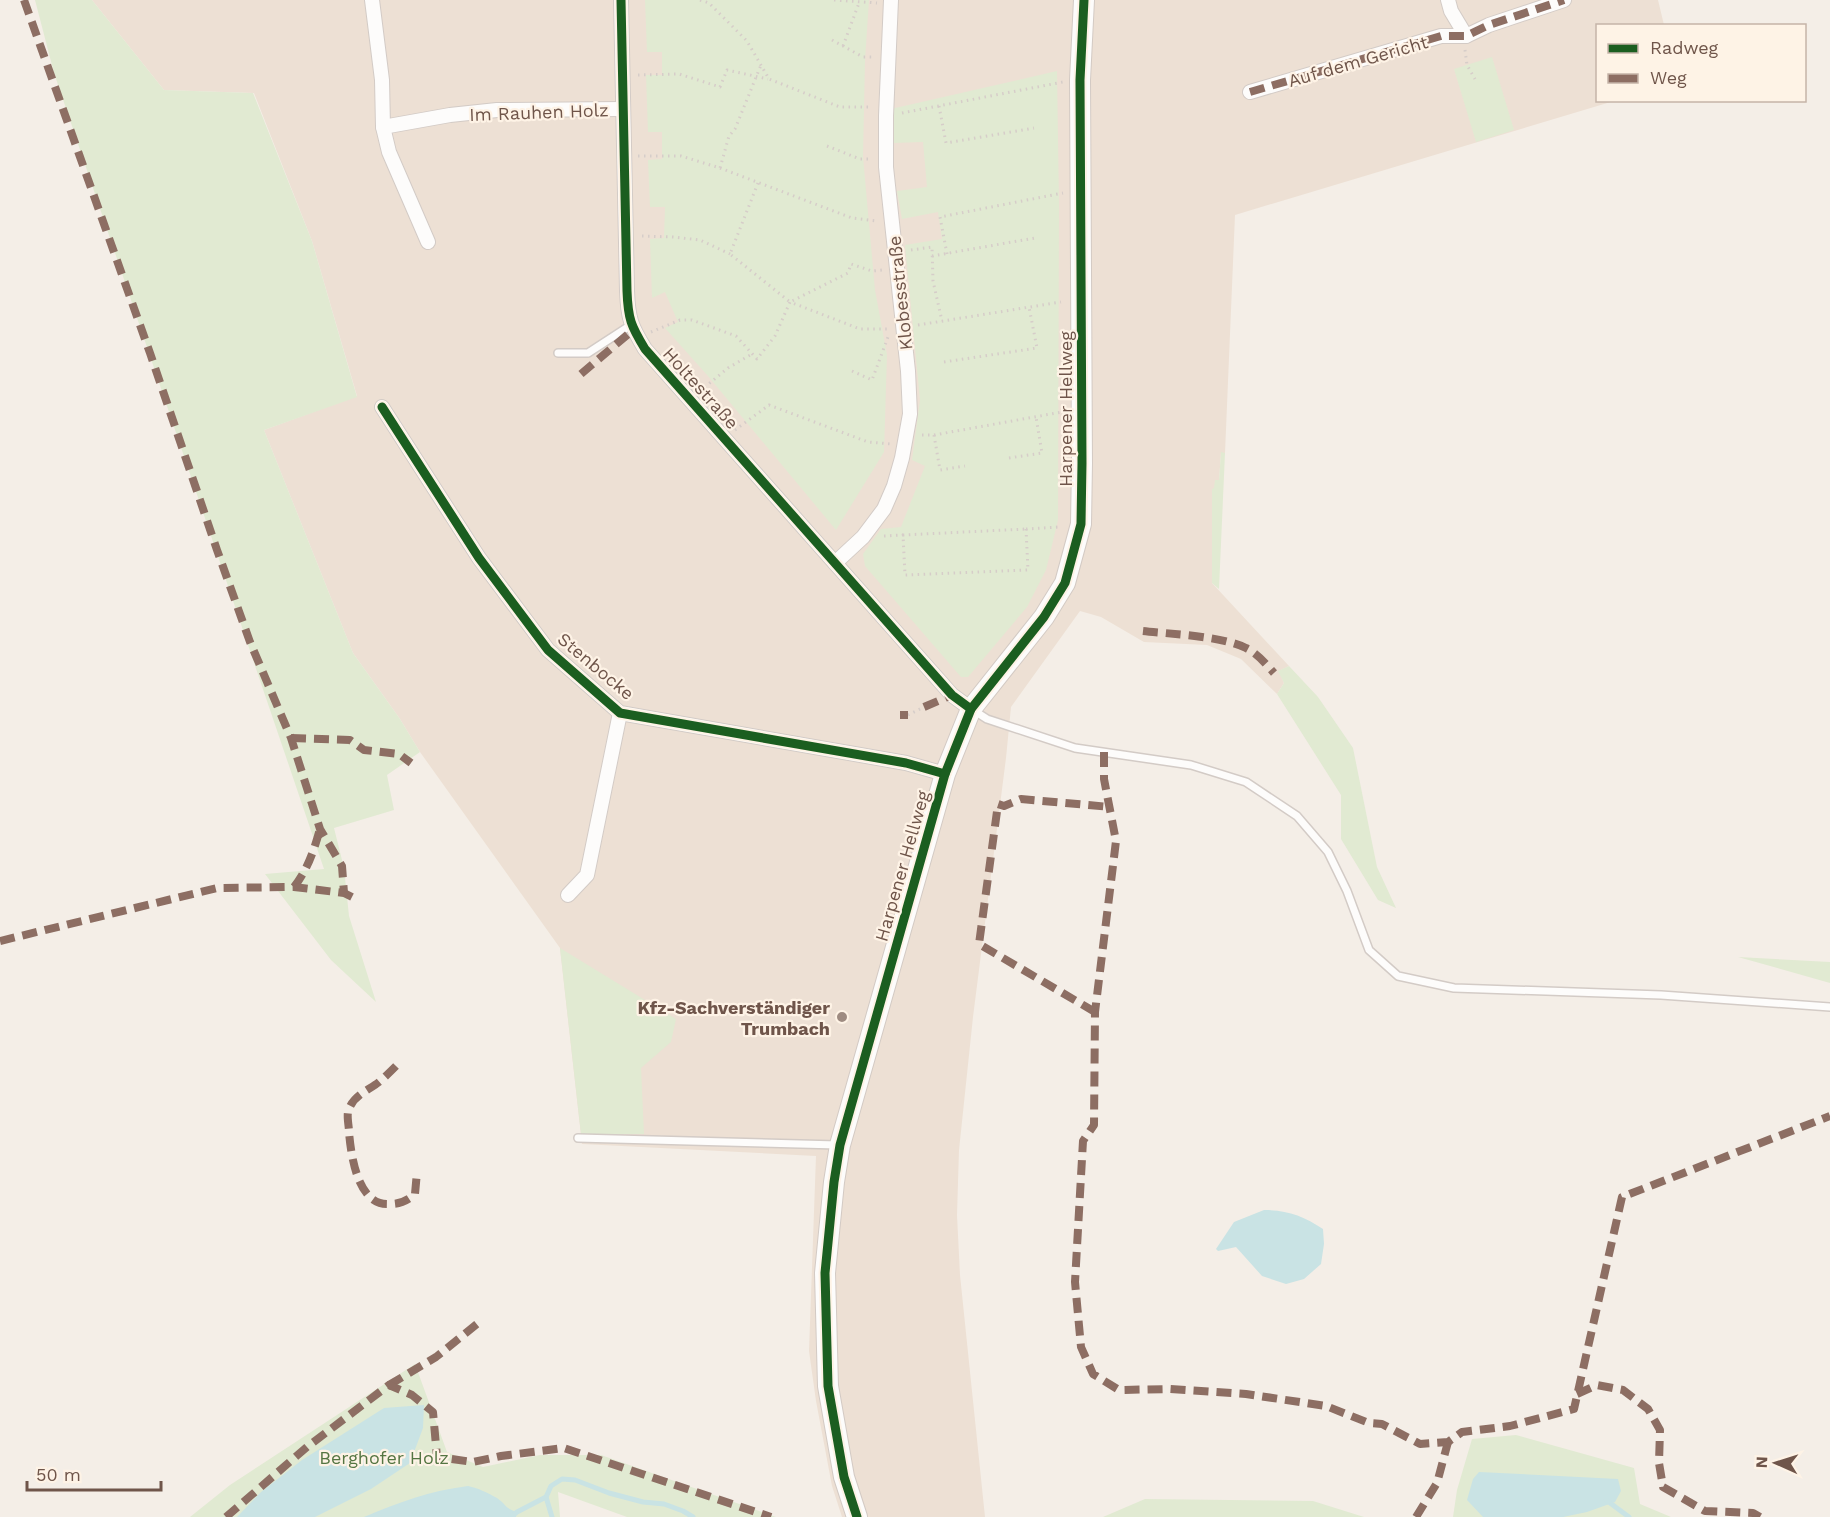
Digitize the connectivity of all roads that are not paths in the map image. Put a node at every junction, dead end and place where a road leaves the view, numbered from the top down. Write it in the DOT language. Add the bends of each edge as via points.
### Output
graph roads {
  1 [pos="372,0"];
  2 [pos="621,0"];
  3 [pos="1084,0"];
  4 [pos="1448,0"];
  5 [pos="1564,0"];
  6 [pos="891,2"];
  7 [pos="1466,36"];
  8 [pos="1250,92"];
  9 [pos="623,109"];
  10 [pos="383,128"];
  11 [pos="428,242"];
  12 [pos="631,325"];
  13 [pos="558,353"];
  14 [pos="382,407"];
  15 [pos="836,563"];
  16 [pos="971,709"];
  17 [pos="620,713"];
  18 [pos="945,774"];
  19 [pos="568,895"];
  20 [pos="1830,1007"];
  21 [pos="578,1138"];
  22 [pos="840,1145"];
  23 [pos="858,1517"];
  1 -- 10 [label="street" via="382,80"];
  2 -- 9 [label="street, Holtestraße"];
  3 -- 16 [label="street, Harpener Hellweg" via="1080,80 1080,524 1065,583"];
  4 -- 7 [label="street"];
  5 -- 7 [label="street, Auf dem Gericht"];
  6 -- 15 [label="street, Klobesstraße" via="886,159 910,414 907,439 884,509"];
  7 -- 8 [label="street, Auf dem Gericht" via="1441,36"];
  9 -- 10 [label="street, Im Rauhen Holz" via="497,110"];
  9 -- 12 [label="street, Holtestraße" via="627,313"];
  10 -- 11 [label="street" via="389,152"];
  12 -- 13 [label="lane" via="588,352"];
  12 -- 15 [label="street, Holtestraße" via="645,349"];
  14 -- 17 [label="street, Stenbocke" via="478,558 548,650"];
  15 -- 16 [label="street, Holtestraße" via="952,695"];
  16 -- 18 [label="street, Harpener Hellweg"];
  16 -- 20 [label="lane" via="987,719 1075,748 1191,765 1246,782 1297,816 1328,852 1369,950 1398,976 1454,988 1661,995"];
  17 -- 18 [label="street, Stenbocke" via="900,762"];
  17 -- 19 [label="street, Stenbocke" via="587,875"];
  18 -- 22 [label="street, Harpener Hellweg"];
  21 -- 22 [label="lane"];
  22 -- 23 [label="street, Harpener Hellweg" via="825,1273 828,1386 844,1477"];
}
